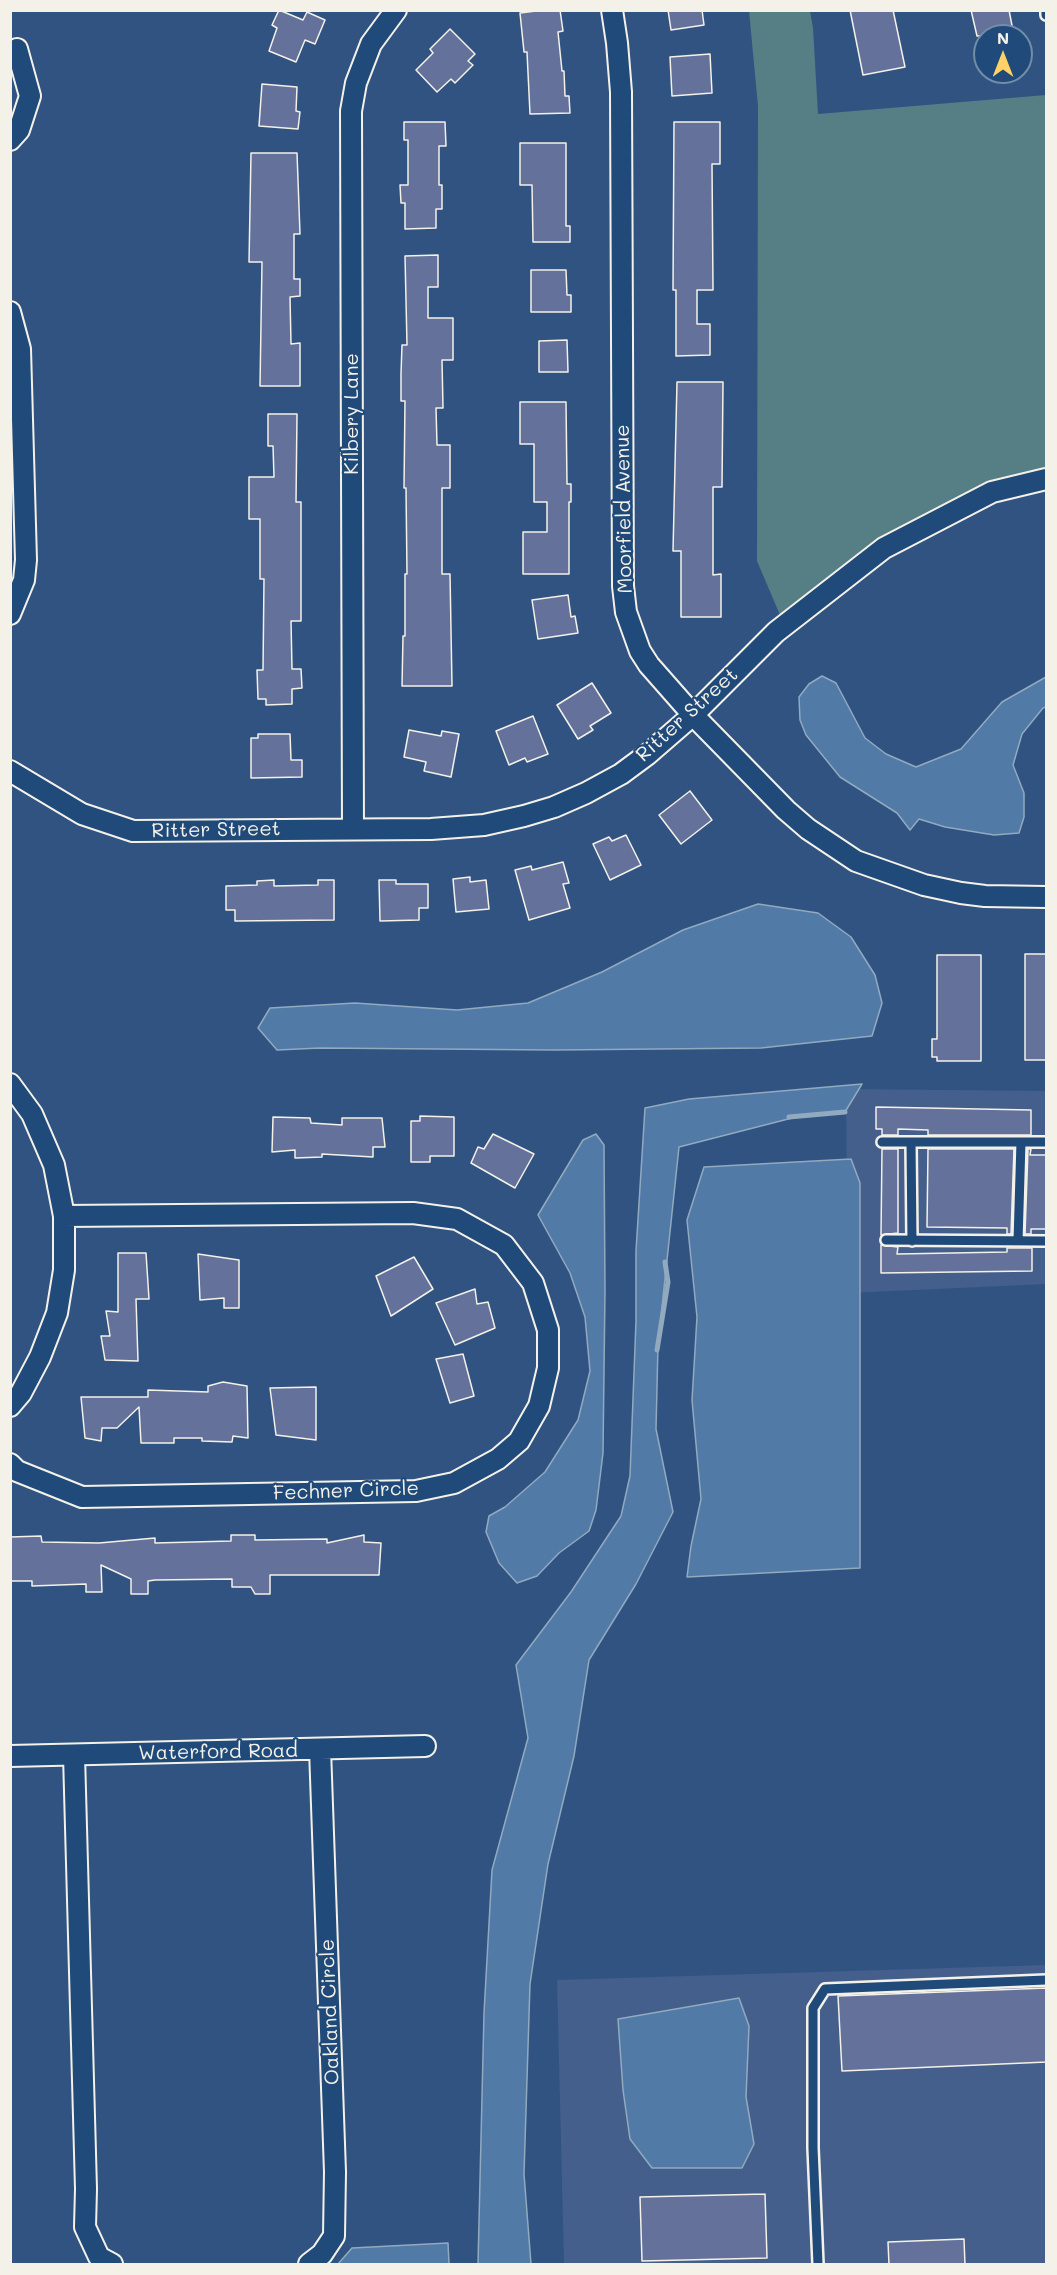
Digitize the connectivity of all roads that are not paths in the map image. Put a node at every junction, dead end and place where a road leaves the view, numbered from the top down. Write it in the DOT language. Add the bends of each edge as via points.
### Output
graph roads {
  1 [pos="396,10"];
  2 [pos="612,10"];
  3 [pos="1046,10"];
  4 [pos="1047,15"];
  5 [pos="17,49"];
  6 [pos="10,140"];
  7 [pos="10,312"];
  8 [pos="1047,479"];
  9 [pos="10,614"];
  10 [pos="693,716"];
  11 [pos="10,771"];
  12 [pos="353,829"];
  13 [pos="1047,897"];
  14 [pos="10,1084"];
  15 [pos="882,1142"];
  16 [pos="911,1142"];
  17 [pos="1021,1142"];
  18 [pos="1047,1143"];
  19 [pos="64,1216"];
  20 [pos="886,1240"];
  21 [pos="912,1240"];
  22 [pos="1018,1240"];
  23 [pos="1047,1240"];
  24 [pos="10,1406"];
  25 [pos="10,1464"];
  26 [pos="425,1746"];
  27 [pos="320,1749"];
  28 [pos="74,1755"];
  29 [pos="10,1756"];
  30 [pos="1047,1980"];
  31 [pos="112,2265"];
  32 [pos="309,2265"];
  33 [pos="818,2265"];
  1 -- 12 [label="street, Kilbery Lane" via="371,44 356,82 351,111"];
  2 -- 10 [label="street, Moorfield Avenue" via="621,92 624,598 640,651"];
  3 -- 4 [label="lane"];
  5 -- 6 [label="street" via="30,96 19,130"];
  7 -- 9 [label="street" via="20,349 26,560 24,579"];
  8 -- 10 [label="street, Ritter Street" via="992,492 884,549 776,632"];
  10 -- 12 [label="street, Ritter Street" via="621,774 554,807 484,825"];
  10 -- 13 [label="street, Moorfield Avenue" via="786,810 856,861 924,885 961,893"];
  11 -- 12 [label="street, Ritter Street" via="82,814 133,831"];
  14 -- 19 [label="street" via="32,1114 54,1165"];
  15 -- 16 [label="lane"];
  16 -- 17 [label="lane"];
  16 -- 21 [label="lane"];
  17 -- 18 [label="lane"];
  17 -- 22 [label="lane"];
  19 -- 24 [label="street" via="64,1270 57,1313 40,1357"];
  19 -- 25 [label="street, Fechner Circle" via="413,1213 457,1219 504,1245 533,1283 548,1330 548,1368 539,1406 519,1442 498,1459 454,1483 416,1491 82,1497 17,1471"];
  20 -- 21 [label="lane"];
  21 -- 22 [label="lane"];
  22 -- 23 [label="lane"];
  26 -- 27 [label="street, Waterford Road"];
  27 -- 28 [label="street, Waterford Road"];
  27 -- 32 [label="street, Oakland Circle" via="334,2236"];
  28 -- 29 [label="street, Waterford Road"];
  28 -- 31 [label="street" via="85,2228 99,2257"];
  30 -- 33 [label="lane" via="825,1989 813,2008"];
}
